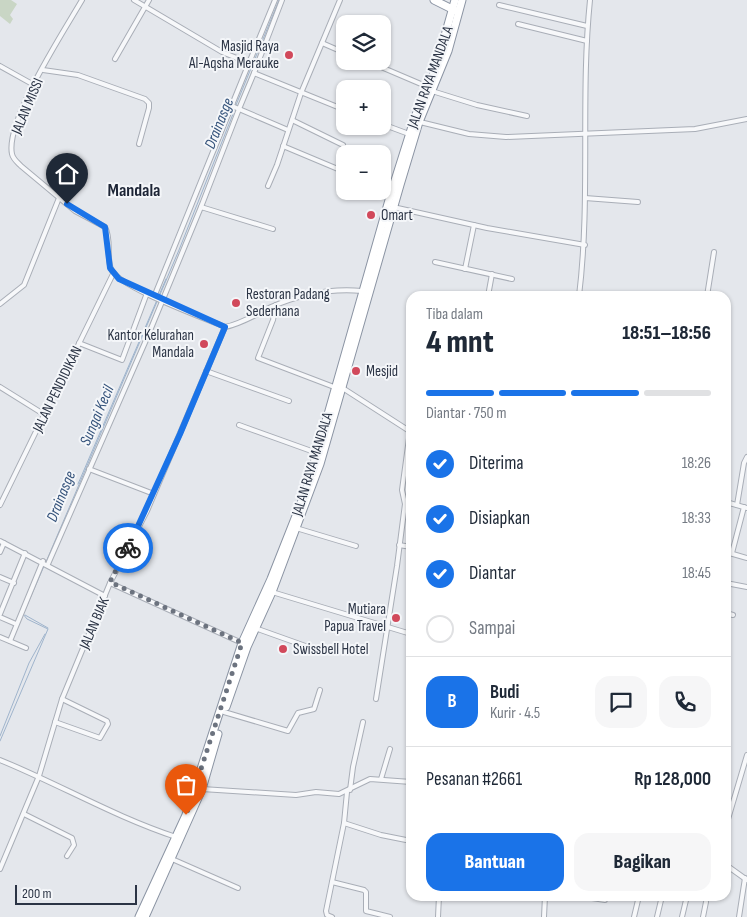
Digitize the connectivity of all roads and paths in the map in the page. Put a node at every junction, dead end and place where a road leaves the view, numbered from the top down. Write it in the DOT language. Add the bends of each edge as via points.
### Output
graph roads {
  1 [pos="82,0"];
  2 [pos="134,0"];
  3 [pos="149,0"];
  4 [pos="274,0"];
  5 [pos="282,0"];
  6 [pos="340,0"];
  7 [pos="434,0"];
  8 [pos="456,0"];
  9 [pos="462,0"];
  10 [pos="590,0"];
  11 [pos="499,5"];
  12 [pos="146,7"];
  13 [pos="456,11"];
  14 [pos="518,24"];
  15 [pos="587,26"];
  16 [pos="586,42"];
  17 [pos="322,43"];
  18 [pos="336,48"];
  19 [pos="115,59"];
  20 [pos="249,62"];
  21 [pos="0,66"];
  22 [pos="43,70"];
  23 [pos="388,70"];
  24 [pos="254,73"];
  25 [pos="34,85"];
  26 [pos="430,89"];
  27 [pos="301,93"];
  28 [pos="336,107"];
  29 [pos="235,108"];
  30 [pos="527,116"];
  31 [pos="747,119"];
  32 [pos="292,120"];
  33 [pos="419,122"];
  34 [pos="391,127"];
  35 [pos="288,130"];
  36 [pos="409,134"];
  37 [pos="585,134"];
  38 [pos="139,144"];
  39 [pos="344,145"];
  40 [pos="283,146"];
  41 [pos="336,168"];
  42 [pos="397,184"];
  43 [pos="268,186"];
  44 [pos="391,192"];
  45 [pos="59,198"];
  46 [pos="584,198"];
  47 [pos="389,200"];
  48 [pos="638,202"];
  49 [pos="201,207"];
  50 [pos="393,207"];
  51 [pos="474,225"];
  52 [pos="273,229"];
  53 [pos="584,245"];
  54 [pos="714,252"];
  55 [pos="435,262"];
  56 [pos="466,269"];
  57 [pos="113,274"];
  58 [pos="492,274"];
  59 [pos="512,279"];
  60 [pos="362,291"];
  61 [pos="489,291"];
  62 [pos="579,291"];
  63 [pos="708,291"];
  64 [pos="147,293"];
  65 [pos="159,299"];
  66 [pos="0,304"];
  67 [pos="276,305"];
  68 [pos="225,327"];
  69 [pos="79,343"];
  70 [pos="206,371"];
  71 [pos="0,387"];
  72 [pos="337,387"];
  73 [pos="289,401"];
  74 [pos="44,415"];
  75 [pos="239,425"];
  76 [pos="406,429"];
  77 [pos="317,453"];
  78 [pos="747,457"];
  79 [pos="406,460"];
  80 [pos="89,469"];
  81 [pos="154,494"];
  82 [pos="731,503"];
  83 [pos="0,505"];
  84 [pos="737,505"];
  85 [pos="745,508"];
  86 [pos="294,527"];
  87 [pos="2,542"];
  88 [pos="399,545"];
  89 [pos="356,546"];
  90 [pos="406,546"];
  91 [pos="0,552"];
  92 [pos="26,553"];
  93 [pos="732,553"];
  94 [pos="747,558"];
  95 [pos="45,563"];
  96 [pos="0,577"];
  97 [pos="110,582"];
  98 [pos="14,583"];
  99 [pos="731,584"];
  100 [pos="747,587"];
  101 [pos="272,592"];
  102 [pos="105,596"];
  103 [pos="0,597"];
  104 [pos="6,600"];
  105 [pos="0,615"];
  106 [pos="16,624"];
  107 [pos="255,628"];
  108 [pos="388,628"];
  109 [pos="406,633"];
  110 [pos="0,637"];
  111 [pos="10,641"];
  112 [pos="242,643"];
  113 [pos="26,648"];
  114 [pos="311,648"];
  115 [pos="320,690"];
  116 [pos="62,699"];
  117 [pos="376,699"];
  118 [pos="224,712"];
  119 [pos="55,722"];
  120 [pos="363,722"];
  121 [pos="215,734"];
  122 [pos="390,749"];
  123 [pos="747,755"];
  124 [pos="0,760"];
  125 [pos="39,776"];
  126 [pos="381,779"];
  127 [pos="406,782"];
  128 [pos="202,789"];
  129 [pos="348,791"];
  130 [pos="731,809"];
  131 [pos="24,814"];
  132 [pos="344,823"];
  133 [pos="176,837"];
  134 [pos="406,840"];
  135 [pos="67,856"];
  136 [pos="172,859"];
  137 [pos="731,868"];
  138 [pos="0,869"];
  139 [pos="746,879"];
  140 [pos="332,882"];
  141 [pos="238,888"];
  142 [pos="439,901"];
  143 [pos="546,901"];
  144 [pos="638,901"];
  145 [pos="661,901"];
  146 [pos="686,901"];
  147 [pos="706,902"];
  148 [pos="139,917"];
  149 [pos="145,917"];
  150 [pos="332,917"];
  151 [pos="390,917"];
  152 [pos="438,917"];
  153 [pos="544,917"];
  154 [pos="634,917"];
  155 [pos="657,917"];
  156 [pos="682,917"];
  157 [pos="703,917"];
  158 [pos="739,917"];
  1 -- 22 [label="street, JALAN MISSI"];
  2 -- 12 [label="street"];
  3 -- 12 [label="street"];
  4 -- 20 [label="street"];
  5 -- 24 [label="street"];
  6 -- 17 [label="street"];
  7 -- 13 [label="highway"];
  8 -- 13 [label="highway, JALAN RAYA MANDALA"];
  9 -- 13 [label="highway, JALAN RAYA MANDALA"];
  10 -- 15 [label="street"];
  11 -- 15 [label="street"];
  12 -- 19 [label="street"];
  12 -- 20 [label="street" via="222,52"];
  13 -- 26 [label="highway, JALAN RAYA MANDALA"];
  14 -- 16 [label="street"];
  15 -- 16 [label="street"];
  16 -- 37 [label="street"];
  17 -- 18 [label="street"];
  17 -- 27 [label="street"];
  20 -- 29 [label="street"];
  21 -- 25 [label="street"];
  22 -- 25 [label="street, JALAN MISSI"];
  22 -- 38 [label="street" via="78,75 146,99 149,103"];
  23 -- 26 [label="street"];
  24 -- 27 [label="street"];
  24 -- 29 [label="street"];
  25 -- 45 [label="street, JALAN MISSI" via="15,128 12,155"];
  26 -- 30 [label="street" via="477,105"];
  26 -- 33 [label="highway, JALAN RAYA MANDALA"];
  26 -- 36 [label="highway, JALAN RAYA MANDALA"];
  27 -- 28 [label="street"];
  27 -- 32 [label="street"];
  29 -- 35 [label="street"];
  29 -- 49 [label="street"];
  29 -- 65 [label="street"];
  31 -- 37 [label="street" via="695,129"];
  32 -- 35 [label="street"];
  32 -- 39 [label="street"];
  33 -- 37 [label="street" via="487,136"];
  33 -- 42 [label="highway, JALAN RAYA MANDALA"];
  34 -- 36 [label="street"];
  35 -- 40 [label="street"];
  36 -- 42 [label="highway, JALAN RAYA MANDALA"];
  37 -- 46 [label="street"];
  40 -- 41 [label="street"];
  40 -- 43 [label="street"];
  42 -- 44 [label="highway, JALAN RAYA MANDALA"];
  42 -- 50 [label="highway, JALAN RAYA MANDALA"];
  45 -- 57 [label="street, JALAN MISSI" via="105,227"];
  45 -- 66 [label="street" via="24,285"];
  46 -- 48 [label="street"];
  46 -- 53 [label="street"];
  47 -- 60 [label="highway, JALAN RAYA MANDALA"];
  49 -- 52 [label="street"];
  49 -- 65 [label="street"];
  50 -- 51 [label="street"];
  50 -- 72 [label="highway, JALAN RAYA MANDALA"];
  51 -- 53 [label="street"];
  51 -- 56 [label="street"];
  53 -- 62 [label="street"];
  54 -- 63 [label="street"];
  55 -- 56 [label="street"];
  56 -- 58 [label="street"];
  57 -- 64 [label="street"];
  57 -- 69 [label="street, JALAN PENDIDIKAN"];
  58 -- 59 [label="street"];
  58 -- 61 [label="street"];
  60 -- 67 [label="street" via="320,292"];
  60 -- 72 [label="highway, JALAN RAYA MANDALA"];
  64 -- 65 [label="street"];
  64 -- 69 [label="street" via="122,360"];
  65 -- 68 [label="street"];
  65 -- 80 [label="street"];
  67 -- 68 [label="street"];
  67 -- 72 [label="street" via="258,358"];
  68 -- 70 [label="street, JALAN BIAK"];
  69 -- 74 [label="street, JALAN PENDIDIKAN"];
  70 -- 73 [label="street"];
  70 -- 81 [label="street, JALAN BIAK"];
  71 -- 74 [label="street"];
  72 -- 76 [label="street"];
  72 -- 77 [label="highway, JALAN RAYA MANDALA"];
  72 -- 86 [label="highway, JALAN RAYA MANDALA" via="320,464"];
  74 -- 83 [label="street, JALAN PENDIDIKAN"];
  75 -- 77 [label="street"];
  77 -- 86 [label="highway, JALAN RAYA MANDALA"];
  78 -- 84 [label="street"];
  79 -- 88 [label="street"];
  80 -- 81 [label="street"];
  80 -- 95 [label="street"];
  81 -- 97 [label="street, JALAN BIAK"];
  82 -- 84 [label="street"];
  84 -- 85 [label="street"];
  85 -- 93 [label="street"];
  86 -- 89 [label="street"];
  86 -- 101 [label="highway, JALAN RAYA MANDALA"];
  86 -- 112 [label="highway, JALAN RAYA MANDALA"];
  87 -- 91 [label="street"];
  87 -- 92 [label="street"];
  88 -- 90 [label="street"];
  88 -- 108 [label="street"];
  92 -- 95 [label="street"];
  92 -- 98 [label="street"];
  93 -- 94 [label="street"];
  95 -- 102 [label="street"];
  95 -- 106 [label="street"];
  96 -- 98 [label="street"];
  97 -- 102 [label="street, JALAN BIAK"];
  97 -- 112 [label="street"];
  98 -- 104 [label="street"];
  99 -- 100 [label="street"];
  101 -- 107 [label="highway, JALAN RAYA MANDALA"];
  101 -- 108 [label="street"];
  102 -- 116 [label="street, JALAN BIAK"];
  103 -- 104 [label="street"];
  104 -- 105 [label="street"];
  105 -- 106 [label="street"];
  106 -- 111 [label="street"];
  107 -- 114 [label="street"];
  107 -- 118 [label="highway, JALAN RAYA MANDALA"];
  108 -- 109 [label="street"];
  108 -- 117 [label="street"];
  110 -- 111 [label="street"];
  111 -- 113 [label="street"];
  112 -- 121 [label="highway, JALAN RAYA MANDALA"];
  115 -- 118 [label="street" via="314,709 298,713 288,731"];
  116 -- 119 [label="street, JALAN BIAK"];
  116 -- 119 [label="street" via="108,724 100,738"];
  118 -- 121 [label="highway, JALAN RAYA MANDALA"];
  119 -- 125 [label="street, JALAN BIAK"];
  120 -- 129 [label="street"];
  121 -- 128 [label="highway, JALAN RAYA MANDALA"];
  121 -- 133 [label="highway, JALAN RAYA MANDALA"];
  122 -- 126 [label="street"];
  123 -- 130 [label="street"];
  124 -- 125 [label="street"];
  125 -- 131 [label="street, JALAN BIAK"];
  125 -- 133 [label="street" via="122,817"];
  126 -- 127 [label="street"];
  126 -- 129 [label="street" via="370,779"];
  128 -- 129 [label="street" via="296,795"];
  128 -- 136 [label="highway, JALAN RAYA MANDALA"];
  129 -- 132 [label="street"];
  131 -- 135 [label="street" via="72,838 74,845"];
  131 -- 138 [label="street, JALAN BIAK"];
  132 -- 134 [label="street"];
  132 -- 140 [label="street"];
  133 -- 148 [label="highway, JALAN RAYA MANDALA"];
  136 -- 141 [label="street"];
  136 -- 149 [label="highway, JALAN RAYA MANDALA"];
  137 -- 139 [label="street"];
  139 -- 158 [label="street"];
  140 -- 150 [label="street" via="326,913"];
  140 -- 151 [label="street" via="364,890 366,911"];
  142 -- 152 [label="street"];
  143 -- 153 [label="street"];
  144 -- 154 [label="street"];
  145 -- 155 [label="street"];
  146 -- 156 [label="street"];
  147 -- 157 [label="street"];
}
